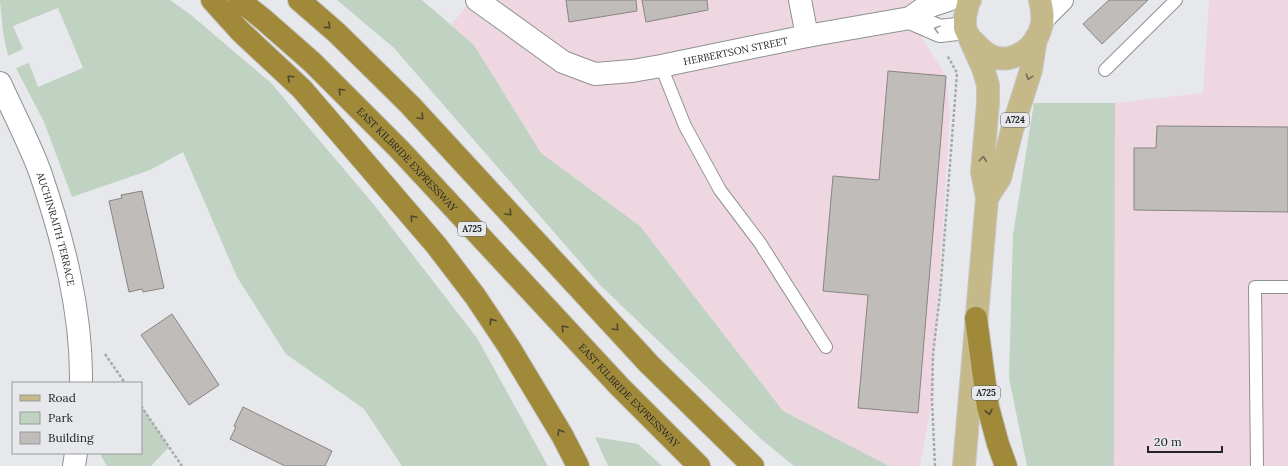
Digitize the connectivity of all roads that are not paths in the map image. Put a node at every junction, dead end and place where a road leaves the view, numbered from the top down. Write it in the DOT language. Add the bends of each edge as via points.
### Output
graph roads {
  1 [pos="212,0"];
  2 [pos="239,0"];
  3 [pos="299,0"];
  4 [pos="477,0"];
  5 [pos="800,0"];
  6 [pos="948,0"];
  7 [pos="970,0"];
  8 [pos="1062,0"];
  9 [pos="1176,0"];
  10 [pos="910,18"];
  11 [pos="1040,19"];
  12 [pos="968,33"];
  13 [pos="807,36"];
  14 [pos="661,66"];
  15 [pos="1105,70"];
  16 [pos="0,83"];
  17 [pos="987,198"];
  18 [pos="1288,287"];
  19 [pos="976,318"];
  20 [pos="826,347"];
  21 [pos="81,382"];
  22 [pos="76,454"];
  23 [pos="74,466"];
  24 [pos="578,466"];
  25 [pos="699,466"];
  26 [pos="753,466"];
  27 [pos="964,466"];
  28 [pos="1006,466"];
  29 [pos="1257,466"];
  24 -- 1 [label="highway, one-way" via="509,347 475,296 436,245 302,89 240,31"];
  25 -- 2 [label="highway, EAST KILBRIDE EXPRESSWAY / A725, one-way" via="620,387 399,149 312,62"];
  3 -- 26 [label="highway, one-way" via="337,33 410,106 650,364"];
  4 -- 14 [label="street, HERBERTSON STREET" via="563,62 595,74"];
  5 -- 13 [label="street"];
  6 -- 10 [label="street, HERBERTSON STREET" via="924,8"];
  7 -- 12 [label="main road" via="965,17"];
  8 -- 11 [label="street"];
  9 -- 15 [label="lane"];
  12 -- 10 [label="street, one-way" via="940,31"];
  10 -- 13 [label="street, HERBERTSON STREET"];
  11 -- 12 [label="main road" via="1029,48 1012,57 992,56 981,50"];
  11 -- 17 [label="main road, A724, one-way" via="1031,70 1000,178"];
  17 -- 12 [label="main road, A724, one-way" via="982,172 988,85 984,68"];
  13 -- 14 [label="street, HERBERTSON STREET"];
  14 -- 20 [label="lane" via="685,126 720,190 760,243"];
  16 -- 21 [label="street, AUCHINRAITH TERRACE" via="39,171 65,253 78,319"];
  17 -- 19 [label="main road, A724"];
  18 -- 29 [label="lane" via="1255,287"];
  19 -- 27 [label="main road, A724"];
  19 -- 28 [label="highway, A725, one-way" via="988,407"];
  22 -- 23 [label="street"];
}
